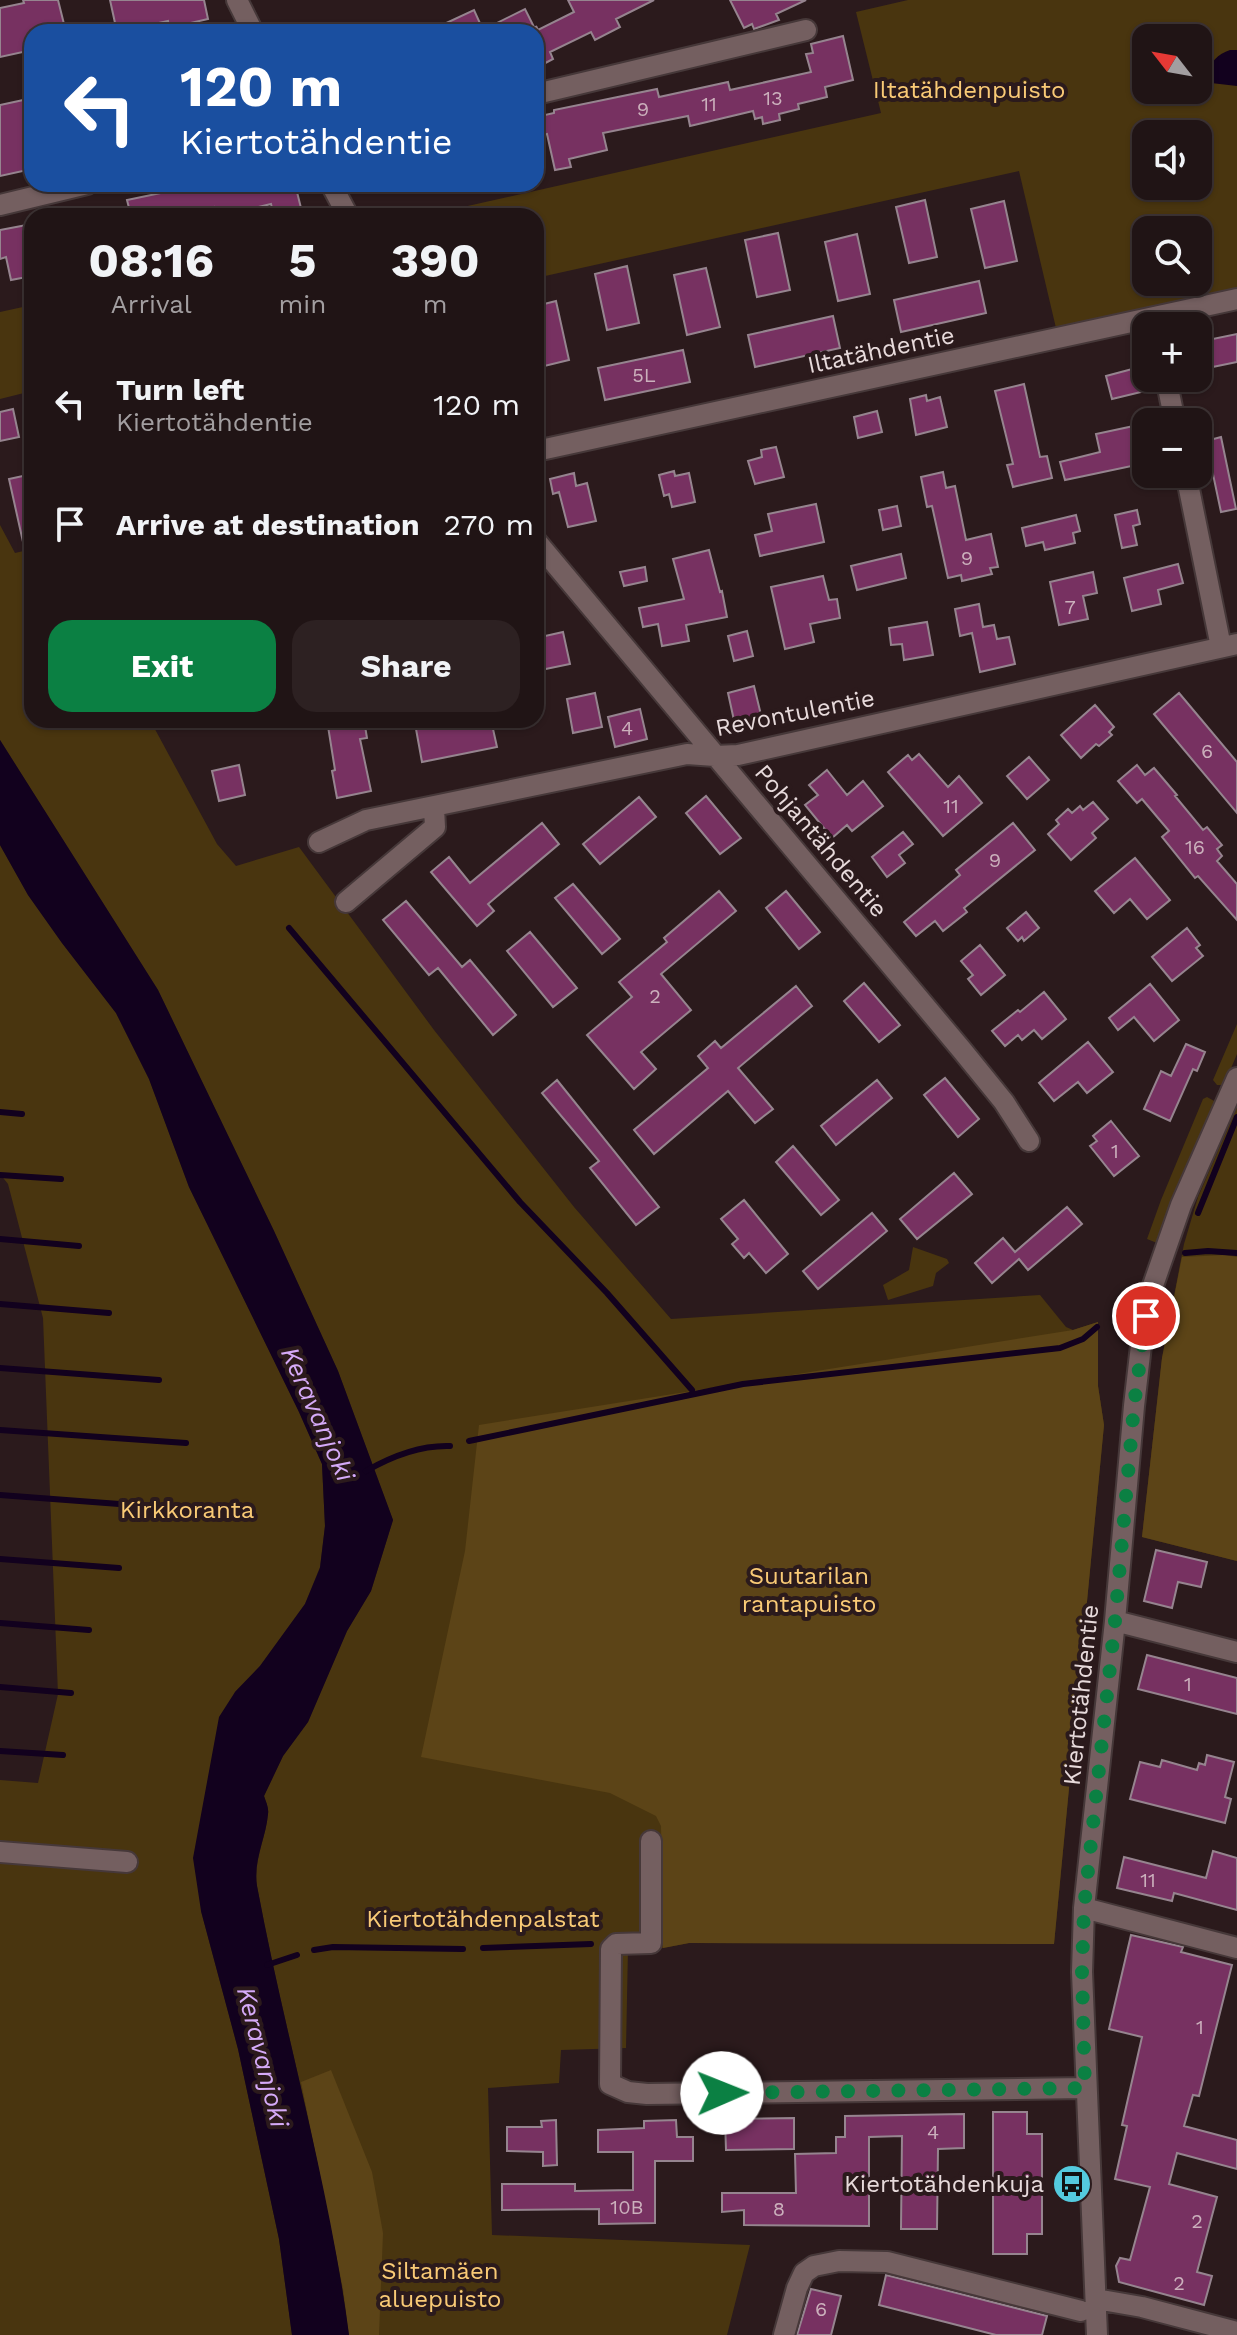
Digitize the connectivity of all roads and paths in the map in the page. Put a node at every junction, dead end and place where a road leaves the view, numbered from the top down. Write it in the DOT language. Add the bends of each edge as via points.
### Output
graph roads {
  1 [pos="237,0"];
  2 [pos="249,24"];
  3 [pos="806,30"];
  4 [pos="544,92"];
  5 [pos="54,192"];
  6 [pos="0,205"];
  7 [pos="1237,299"];
  8 [pos="1190,312"];
  9 [pos="1132,327"];
  10 [pos="544,449"];
  11 [pos="1190,488"];
  12 [pos="544,551"];
  13 [pos="1229,645"];
  14 [pos="715,756"];
  15 [pos="434,808"];
  16 [pos="319,842"];
  17 [pos="346,902"];
  18 [pos="1237,1078"];
  19 [pos="1029,1141"];
  20 [pos="1115,1621"];
  21 [pos="1237,1652"];
  22 [pos="651,1841"];
  23 [pos="0,1852"];
  24 [pos="127,1862"];
  25 [pos="1084,1908"];
  26 [pos="1237,1948"];
  27 [pos="1085,2088"];
  28 [pos="1088,2305"];
  29 [pos="1237,2332"];
  30 [pos="784,2335"];
  31 [pos="1097,2335"];
  1 -- 2 [label="street"];
  3 -- 4 [label="street"];
  5 -- 6 [label="street"];
  7 -- 8 [label="street, Iltatähdentie"];
  9 -- 10 [label="street, Iltatähdentie"];
  11 -- 13 [label="street"];
  12 -- 14 [label="street, Pohjantähdentie"];
  13 -- 14 [label="street, Revontulentie"];
  14 -- 15 [label="street, Revontulentie" via="687,754"];
  14 -- 19 [label="street, Pohjantähdentie" via="961,1049"];
  15 -- 16 [label="street, Revontulentie" via="366,820"];
  15 -- 17 [label="street" via="435,827"];
  18 -- 20 [label="street, Kiertotähdentie" via="1181,1205 1150,1294"];
  20 -- 21 [label="street"];
  20 -- 25 [label="street, Kiertotähdentie"];
  22 -- 27 [label="street" via="651,1943 616,1944 611,1949 610,2084 647,2094"];
  23 -- 24 [label="street"];
  25 -- 26 [label="street"];
  25 -- 27 [label="street, Kiertotähdentie"];
  27 -- 28 [label="street, Kiertotähdentie"];
  28 -- 29 [label="street" via="1142,2307"];
  28 -- 30 [label="street" via="887,2262 839,2261 804,2273"];
  28 -- 31 [label="street, Kiertotähdentie"];
}
